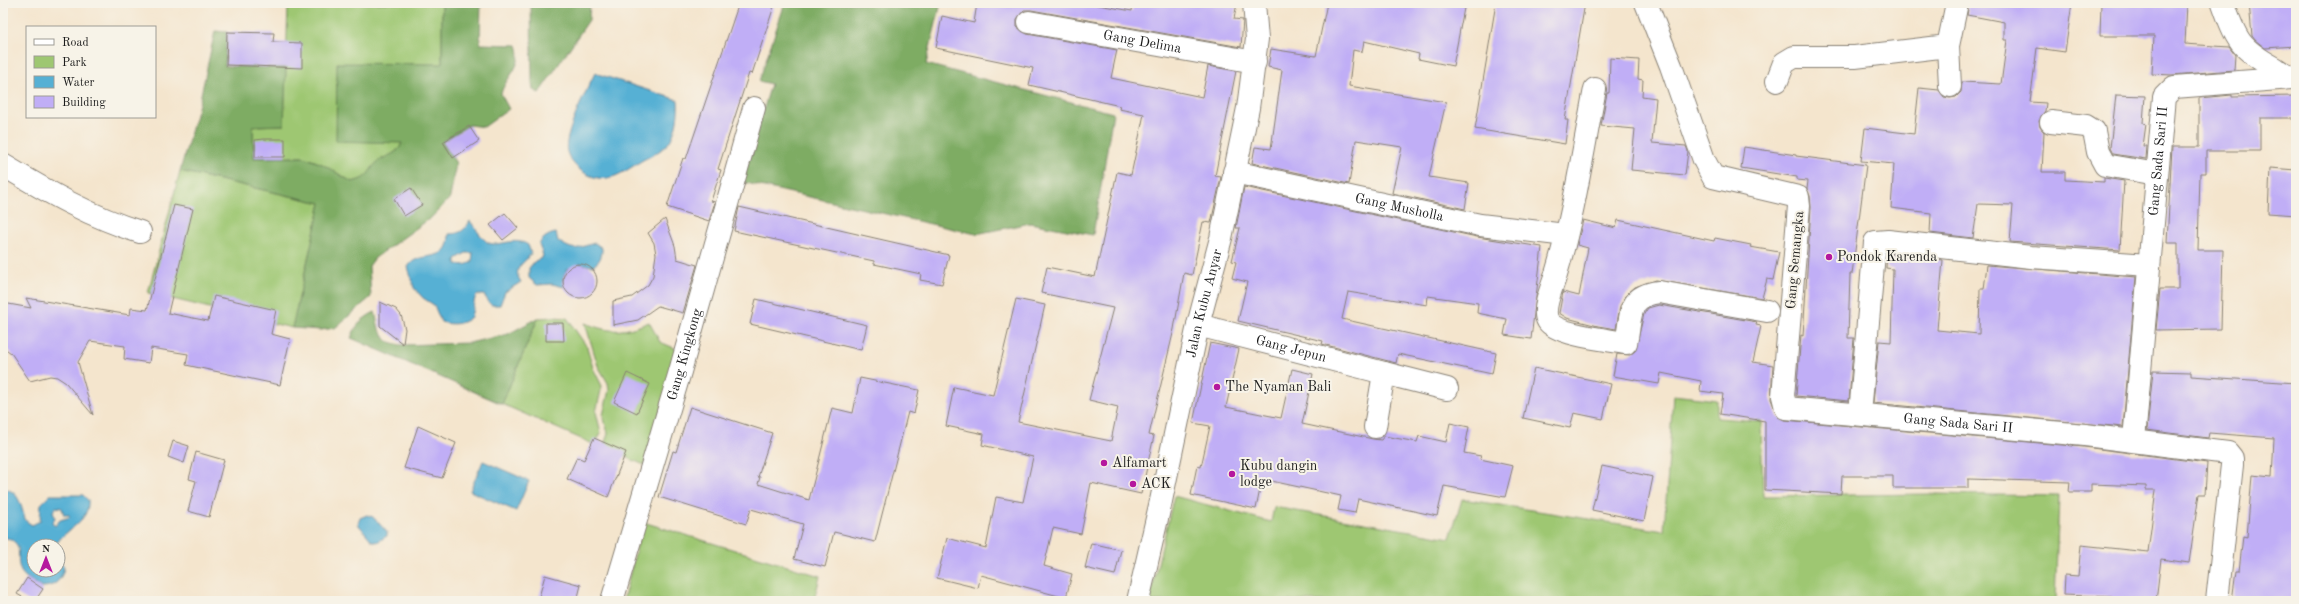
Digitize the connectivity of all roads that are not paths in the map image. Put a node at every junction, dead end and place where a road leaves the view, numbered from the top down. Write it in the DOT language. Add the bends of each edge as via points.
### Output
graph roads {
  1 [pos="1254,3"];
  2 [pos="1646,3"];
  3 [pos="1957,3"];
  4 [pos="2223,3"];
  5 [pos="1029,22"];
  6 [pos="1948,46"];
  7 [pos="1255,62"];
  8 [pos="2294,78"];
  9 [pos="1777,81"];
  10 [pos="1950,86"];
  11 [pos="1595,89"];
  12 [pos="754,108"];
  13 [pos="2051,122"];
  14 [pos="3,165"];
  15 [pos="1234,172"];
  16 [pos="2157,174"];
  17 [pos="140,232"];
  18 [pos="1566,235"];
  19 [pos="2149,265"];
  20 [pos="1767,311"];
  21 [pos="1198,325"];
  22 [pos="1384,373"];
  23 [pos="1447,389"];
  24 [pos="1784,406"];
  25 [pos="1860,414"];
  26 [pos="1375,427"];
  27 [pos="2134,440"];
  28 [pos="612,601"];
  29 [pos="1138,601"];
  30 [pos="2217,601"];
  1 -- 7 [label="street, Jalan Kubu Anyar" via="1257,39"];
  2 -- 24 [label="street, Gang Semangka" via="1704,160 1713,177 1798,197"];
  3 -- 6 [label="street"];
  4 -- 8 [label="street" via="2234,34 2244,48 2260,60"];
  5 -- 7 [label="street, Gang Delima"];
  6 -- 9 [label="street" via="1855,57 1794,57 1784,63"];
  6 -- 10 [label="street"];
  7 -- 15 [label="street, Jalan Kubu Anyar"];
  8 -- 16 [label="street, Gang Sada Sari II" via="2174,87 2164,97"];
  11 -- 18 [label="street"];
  12 -- 28 [label="street, Gang Kingkong"];
  13 -- 16 [label="street" via="2086,126 2094,131 2098,152 2105,166"];
  14 -- 17 [label="street" via="75,206"];
  15 -- 18 [label="street, Gang Musholla" via="1480,225"];
  15 -- 21 [label="street, Jalan Kubu Anyar" via="1221,238"];
  16 -- 19 [label="street, Gang Sada Sari II"];
  18 -- 20 [label="street" via="1545,310 1549,322 1556,328 1626,343 1634,302 1640,297 1659,292"];
  19 -- 25 [label="street" via="2031,257 1888,241 1875,242"];
  19 -- 27 [label="street, Gang Sada Sari II"];
  21 -- 22 [label="street, Gang Jepun"];
  21 -- 29 [label="street, Jalan Kubu Anyar"];
  22 -- 23 [label="street, Gang Jepun"];
  22 -- 26 [label="street"];
  24 -- 25 [label="street, Gang Sada Sari II" via="1792,409"];
  25 -- 27 [label="street, Gang Sada Sari II"];
  27 -- 30 [label="street, Gang Sada Sari II" via="2220,450 2232,458"];
}
